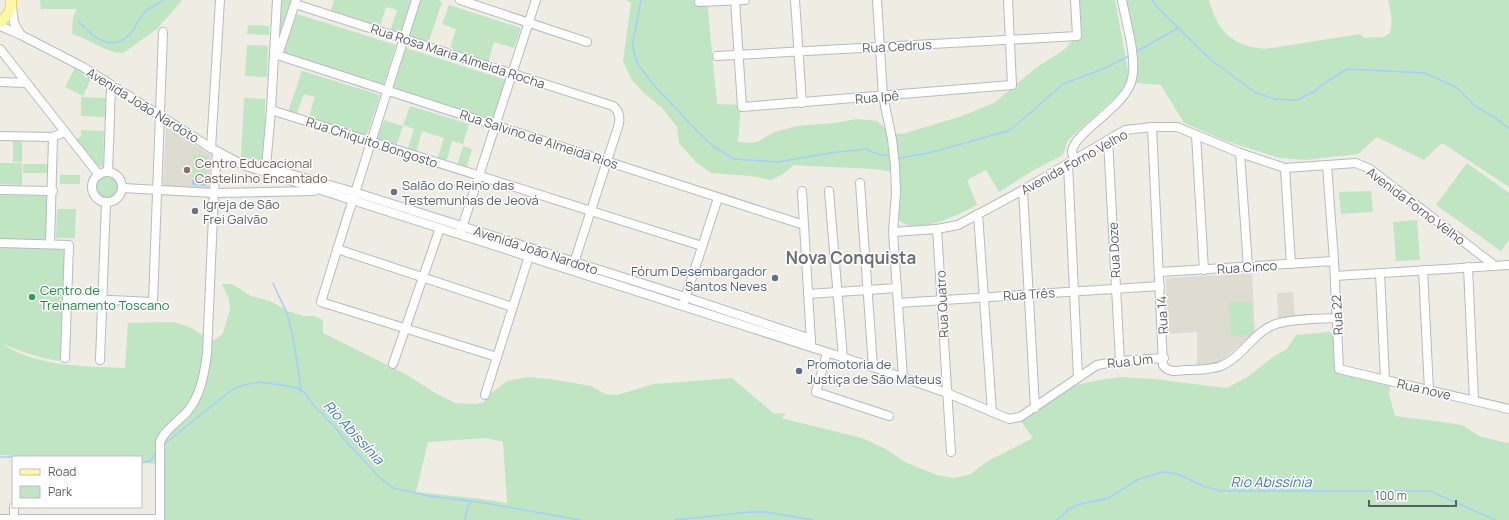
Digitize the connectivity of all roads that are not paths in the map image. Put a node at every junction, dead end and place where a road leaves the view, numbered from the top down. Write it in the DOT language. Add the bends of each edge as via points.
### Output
graph roads {
  1 [pos="220,0"];
  2 [pos="277,0"];
  3 [pos="416,0"];
  4 [pos="460,0"];
  5 [pos="536,0"];
  6 [pos="735,0"];
  7 [pos="745,0"];
  8 [pos="795,0"];
  9 [pos="877,0"];
  10 [pos="1008,0"];
  11 [pos="1075,0"];
  12 [pos="1122,0"];
  13 [pos="296,2"];
  14 [pos="700,2"];
  15 [pos="11,3"];
  16 [pos="0,22"];
  17 [pos="529,23"];
  18 [pos="0,26"];
  19 [pos="163,32"];
  20 [pos="21,35"];
  21 [pos="404,39"];
  22 [pos="1010,40"];
  23 [pos="587,42"];
  24 [pos="880,47"];
  25 [pos="0,49"];
  26 [pos="799,52"];
  27 [pos="276,55"];
  28 [pos="717,56"];
  29 [pos="739,56"];
  30 [pos="512,73"];
  31 [pos="0,82"];
  32 [pos="25,83"];
  33 [pos="111,86"];
  34 [pos="387,90"];
  35 [pos="883,96"];
  36 [pos="802,103"];
  37 [pos="271,110"];
  38 [pos="160,116"];
  39 [pos="496,126"];
  40 [pos="1152,127"];
  41 [pos="64,132"];
  42 [pos="1196,135"];
  43 [pos="0,136"];
  44 [pos="53,137"];
  45 [pos="1108,140"];
  46 [pos="372,141"];
  47 [pos="214,150"];
  48 [pos="1240,153"];
  49 [pos="606,161"];
  50 [pos="1071,162"];
  51 [pos="1326,165"];
  52 [pos="1285,168"];
  53 [pos="266,170"];
  54 [pos="108,172"];
  55 [pos="99,175"];
  56 [pos="479,176"];
  57 [pos="860,183"];
  58 [pos="122,188"];
  59 [pos="0,190"];
  60 [pos="158,190"];
  61 [pos="321,190"];
  62 [pos="1023,190"];
  63 [pos="53,191"];
  64 [pos="802,191"];
  65 [pos="828,191"];
  66 [pos="214,193"];
  67 [pos="353,196"];
  68 [pos="718,198"];
  69 [pos="106,203"];
  70 [pos="591,212"];
  71 [pos="978,214"];
  72 [pos="804,225"];
  73 [pos="440,228"];
  74 [pos="937,229"];
  75 [pos="462,230"];
  76 [pos="893,232"];
  77 [pos="0,243"];
  78 [pos="50,244"];
  79 [pos="702,246"];
  80 [pos="337,249"];
  81 [pos="529,256"];
  82 [pos="1334,261"];
  83 [pos="1291,264"];
  84 [pos="1509,265"];
  85 [pos="573,266"];
  86 [pos="1495,266"];
  87 [pos="1248,267"];
  88 [pos="1468,267"];
  89 [pos="1204,270"];
  90 [pos="1423,270"];
  91 [pos="1160,272"];
  92 [pos="1380,273"];
  93 [pos="1335,276"];
  94 [pos="424,278"];
  95 [pos="1160,286"];
  96 [pos="897,288"];
  97 [pos="1116,289"];
  98 [pos="867,290"];
  99 [pos="838,291"];
  100 [pos="1074,291"];
  101 [pos="808,294"];
  102 [pos="1029,294"];
  103 [pos="68,298"];
  104 [pos="985,298"];
  105 [pos="102,300"];
  106 [pos="942,300"];
  107 [pos="684,301"];
  108 [pos="898,304"];
  109 [pos="512,307"];
  110 [pos="1337,318"];
  111 [pos="406,329"];
  112 [pos="811,339"];
  113 [pos="811,348"];
  114 [pos="828,352"];
  115 [pos="497,357"];
  116 [pos="65,358"];
  117 [pos="843,358"];
  118 [pos="1164,358"];
  119 [pos="100,360"];
  120 [pos="1120,361"];
  121 [pos="394,364"];
  122 [pos="873,367"];
  123 [pos="1339,369"];
  124 [pos="902,377"];
  125 [pos="1078,377"];
  126 [pos="1385,379"];
  127 [pos="1429,390"];
  128 [pos="947,393"];
  129 [pos="485,395"];
  130 [pos="1474,400"];
  131 [pos="1035,408"];
  132 [pos="1509,409"];
  133 [pos="992,412"];
  134 [pos="889,416"];
  135 [pos="1009,419"];
  136 [pos="951,452"];
  137 [pos="14,508"];
  138 [pos="0,519"];
  139 [pos="14,519"];
  140 [pos="160,519"];
  1 -- 47 [label="street"];
  2 -- 27 [label="street"];
  3 -- 21 [label="street"];
  4 -- 17 [label="street"];
  5 -- 17 [label="street"];
  6 -- 7 [label="street"];
  6 -- 14 [label="street"];
  6 -- 29 [label="street"];
  8 -- 26 [label="street"];
  9 -- 24 [label="street"];
  10 -- 22 [label="street"];
  11 -- 22 [label="street, Rua Cedrus" via="1077,36"];
  12 -- 50 [label="street" via="1133,61 1129,88 1111,110 1076,144"];
  13 -- 21 [label="street, Rua Rosa Maria Almeida Rocha"];
  13 -- 27 [label="street"];
  15 -- 16 [label="main road" via="8,14"];
  15 -- 20 [label="street" via="14,23"];
  17 -- 23 [label="street"];
  17 -- 30 [label="street"];
  18 -- 20 [label="street, Avenida João Nardoto"];
  19 -- 38 [label="street"];
  20 -- 33 [label="street, Avenida João Nardoto" via="83,67"];
  21 -- 30 [label="street, Rua Rosa Maria Almeida Rocha"];
  21 -- 34 [label="street"];
  22 -- 24 [label="street, Rua Cedrus"];
  22 -- 35 [label="street, Rua Ipê" via="1012,85"];
  24 -- 26 [label="street, Rua Cedrus"];
  24 -- 35 [label="street"];
  25 -- 32 [label="street"];
  26 -- 29 [label="street, Rua Cedrus"];
  26 -- 36 [label="street"];
  27 -- 34 [label="street, Rua Salvino de Almeida Rios"];
  27 -- 37 [label="street"];
  28 -- 29 [label="street, Rua Cedrus"];
  29 -- 36 [label="street, Rua Ipê" via="742,108"];
  30 -- 39 [label="street"];
  30 -- 49 [label="street, Rua Rosa Maria Almeida Rocha" via="613,106 619,113 619,124"];
  31 -- 32 [label="street"];
  32 -- 41 [label="street"];
  33 -- 38 [label="street, Avenida João Nardoto"];
  33 -- 54 [label="street"];
  34 -- 39 [label="street, Rua Salvino de Almeida Rios"];
  34 -- 46 [label="street"];
  35 -- 36 [label="street, Rua Ipê"];
  35 -- 76 [label="street" via="895,166"];
  37 -- 46 [label="street, Rua Chiquito Bongosto"];
  37 -- 53 [label="street"];
  38 -- 47 [label="street, Avenida João Nardoto"];
  38 -- 60 [label="street"];
  39 -- 49 [label="street, Rua Salvino de Almeida Rios"];
  39 -- 56 [label="street"];
  40 -- 42 [label="street, Avenida Forno Velho" via="1177,127"];
  40 -- 45 [label="street, Avenida Forno Velho" via="1125,130"];
  40 -- 91 [label="street, Rua 14"];
  41 -- 44 [label="street"];
  41 -- 55 [label="street"];
  42 -- 48 [label="street, Avenida Forno Velho"];
  42 -- 89 [label="street"];
  43 -- 44 [label="street"];
  44 -- 63 [label="street"];
  45 -- 50 [label="street, Avenida Forno Velho"];
  45 -- 97 [label="street, Rua Doze"];
  46 -- 56 [label="street, Rua Chiquito Bongosto"];
  46 -- 67 [label="street"];
  47 -- 53 [label="street, Avenida João Nardoto" via="236,162"];
  47 -- 66 [label="street"];
  48 -- 52 [label="street, Avenida Forno Velho"];
  48 -- 87 [label="street"];
  49 -- 68 [label="street, Rua Salvino de Almeida Rios"];
  49 -- 70 [label="street"];
  50 -- 62 [label="street, Avenida Forno Velho"];
  50 -- 100 [label="street"];
  51 -- 52 [label="street, Avenida Forno Velho"];
  51 -- 82 [label="street, Rua 22"];
  51 -- 86 [label="street, Avenida Forno Velho" via="1356,163 1370,169"];
  52 -- 83 [label="street"];
  53 -- 61 [label="street, Avenida João Nardoto"];
  53 -- 67 [label="street, Avenida João Nardoto"];
  54 -- 55 [label="street"];
  54 -- 58 [label="street" via="121,180"];
  55 -- 69 [label="street" via="94,180 92,190 97,199"];
  56 -- 70 [label="street, Rua Chiquito Bongosto"];
  56 -- 75 [label="street"];
  57 -- 98 [label="street"];
  58 -- 60 [label="street"];
  58 -- 69 [label="street" via="119,198"];
  59 -- 63 [label="street"];
  60 -- 66 [label="street"];
  60 -- 105 [label="street" via="153,302"];
  61 -- 66 [label="street"];
  61 -- 67 [label="street, Avenida João Nardoto"];
  62 -- 71 [label="street, Avenida Forno Velho"];
  62 -- 102 [label="street"];
  63 -- 78 [label="street"];
  64 -- 72 [label="street"];
  65 -- 99 [label="street"];
  66 -- 140 [label="street" via="207,354 201,387 195,399 188,411 163,436 160,446"];
  67 -- 73 [label="street, Avenida João Nardoto"];
  67 -- 75 [label="street, Avenida João Nardoto"];
  67 -- 80 [label="street"];
  68 -- 72 [label="street, Rua Salvino de Almeida Rios"];
  68 -- 79 [label="street"];
  69 -- 105 [label="street"];
  70 -- 79 [label="street, Rua Chiquito Bongosto"];
  70 -- 85 [label="street"];
  71 -- 74 [label="street, Avenida Forno Velho" via="958,224"];
  71 -- 104 [label="street"];
  72 -- 101 [label="street"];
  73 -- 75 [label="street, Avenida João Nardoto"];
  73 -- 94 [label="street"];
  74 -- 76 [label="street, Avenida Forno Velho"];
  74 -- 106 [label="street, Rua Quatro"];
  75 -- 81 [label="street, Avenida João Nardoto"];
  75 -- 85 [label="street, Avenida João Nardoto"];
  76 -- 96 [label="street"];
  77 -- 78 [label="street"];
  78 -- 103 [label="street" via="69,245"];
  79 -- 107 [label="street"];
  80 -- 94 [label="street"];
  80 -- 111 [label="street" via="321,302"];
  81 -- 85 [label="street, Avenida João Nardoto"];
  81 -- 109 [label="street"];
  82 -- 83 [label="street, Rua Cinco"];
  82 -- 93 [label="street, Rua 22"];
  83 -- 87 [label="street, Rua Cinco"];
  84 -- 86 [label="street"];
  85 -- 107 [label="street, Avenida João Nardoto"];
  86 -- 88 [label="street"];
  87 -- 89 [label="street, Rua Cinco"];
  88 -- 90 [label="street"];
  88 -- 130 [label="street"];
  89 -- 91 [label="street, Rua Cinco"];
  90 -- 92 [label="street"];
  90 -- 127 [label="street"];
  91 -- 95 [label="street, Rua 14"];
  92 -- 93 [label="street"];
  92 -- 126 [label="street"];
  93 -- 110 [label="street, Rua 22"];
  94 -- 109 [label="street"];
  94 -- 111 [label="street"];
  95 -- 97 [label="street, Rua Três"];
  95 -- 118 [label="street, Rua 14"];
  96 -- 98 [label="street"];
  96 -- 108 [label="street"];
  97 -- 100 [label="street, Rua Três"];
  97 -- 120 [label="street, Rua Doze"];
  98 -- 99 [label="street"];
  98 -- 122 [label="street"];
  99 -- 101 [label="street"];
  99 -- 117 [label="street"];
  100 -- 102 [label="street, Rua Três"];
  100 -- 125 [label="street"];
  101 -- 112 [label="street"];
  102 -- 104 [label="street, Rua Três"];
  102 -- 131 [label="street"];
  103 -- 105 [label="street"];
  103 -- 116 [label="street"];
  104 -- 106 [label="street, Rua Três"];
  104 -- 133 [label="street"];
  105 -- 119 [label="street"];
  106 -- 108 [label="street, Rua Três"];
  106 -- 128 [label="street, Rua Quatro"];
  107 -- 112 [label="street, Avenida João Nardoto"];
  107 -- 113 [label="street, Avenida João Nardoto"];
  108 -- 124 [label="street"];
  109 -- 115 [label="street"];
  110 -- 118 [label="street, Rua Um" via="1276,324 1261,332 1229,361 1211,369 1172,371 1163,365"];
  110 -- 123 [label="street, Rua 22"];
  111 -- 115 [label="street"];
  111 -- 121 [label="street"];
  112 -- 113 [label="street"];
  113 -- 114 [label="street, Avenida João Nardoto"];
  114 -- 117 [label="street, Avenida João Nardoto"];
  114 -- 134 [label="street" via="816,392"];
  115 -- 129 [label="street"];
  117 -- 122 [label="street, Avenida João Nardoto"];
  118 -- 120 [label="street, Rua Um"];
  120 -- 125 [label="street, Rua Um" via="1097,365"];
  122 -- 124 [label="street, Avenida João Nardoto"];
  123 -- 126 [label="street, Rua nove"];
  124 -- 128 [label="street, Avenida João Nardoto"];
  125 -- 131 [label="street, Rua Um"];
  126 -- 127 [label="street, Rua nove"];
  127 -- 130 [label="street, Rua nove"];
  128 -- 133 [label="street, Avenida João Nardoto"];
  128 -- 136 [label="street, Rua Quatro"];
  130 -- 132 [label="street, Rua nove"];
  131 -- 135 [label="street, Rua Um" via="1020,417"];
  133 -- 135 [label="street, Avenida João Nardoto"];
  137 -- 139 [label="street"];
  138 -- 139 [label="street"];
  139 -- 140 [label="street"];
}
